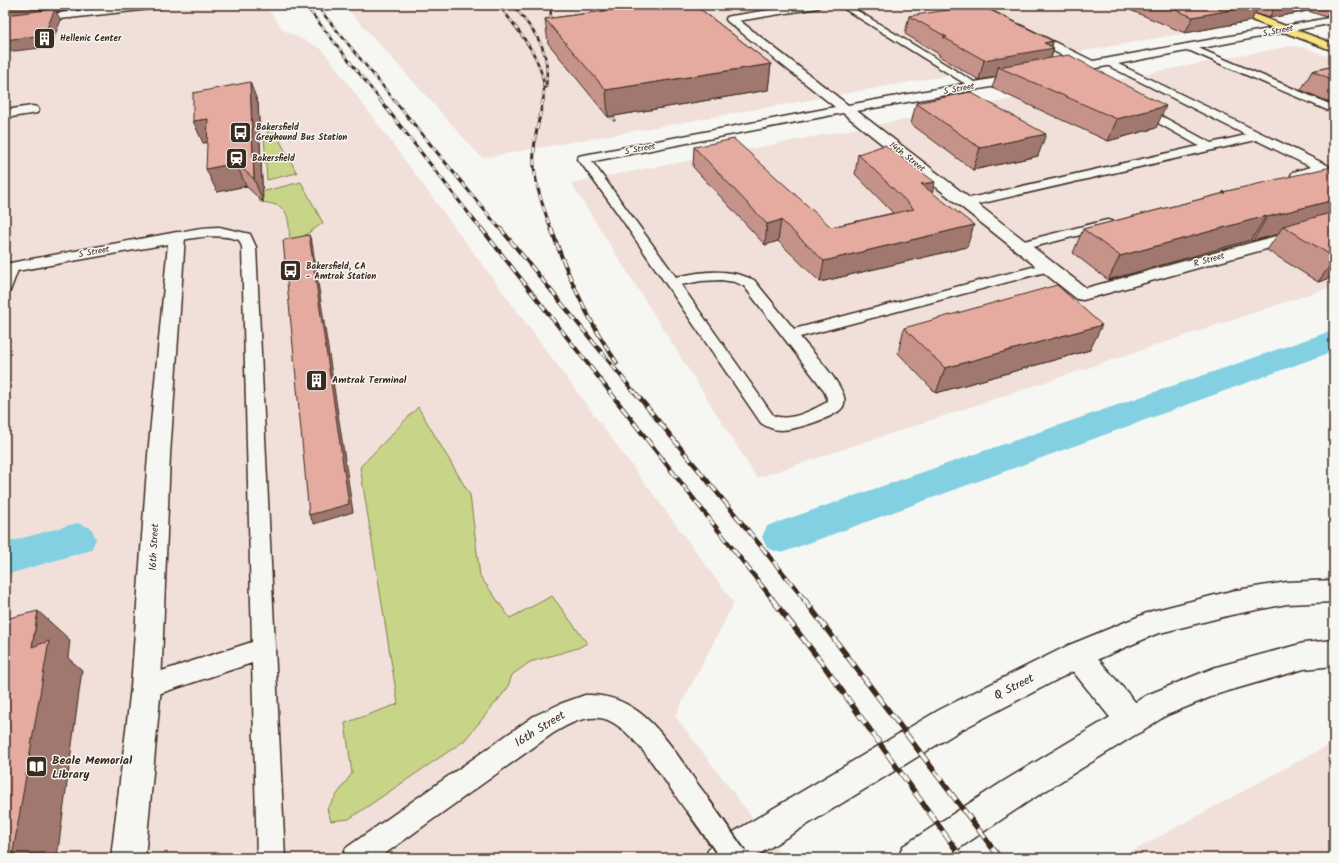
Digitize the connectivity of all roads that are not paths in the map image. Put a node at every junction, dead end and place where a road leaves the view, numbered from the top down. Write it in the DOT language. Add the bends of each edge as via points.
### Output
graph roads {
  1 [pos="160,5"];
  2 [pos="818,5"];
  3 [pos="842,5"];
  4 [pos="971,5"];
  5 [pos="1221,5"];
  6 [pos="73,10"];
  7 [pos="1291,17"];
  8 [pos="731,19"];
  9 [pos="1334,20"];
  10 [pos="5,22"];
  11 [pos="1312,25"];
  12 [pos="1286,30"];
  13 [pos="1334,33"];
  14 [pos="1189,47"];
  15 [pos="1334,48"];
  16 [pos="1108,62"];
  17 [pos="1091,65"];
  18 [pos="1146,81"];
  19 [pos="1132,84"];
  20 [pos="976,86"];
  21 [pos="1133,105"];
  22 [pos="846,109"];
  23 [pos="32,110"];
  24 [pos="1334,110"];
  25 [pos="5,114"];
  26 [pos="1256,136"];
  27 [pos="1210,147"];
  28 [pos="584,159"];
  29 [pos="1328,171"];
  30 [pos="1285,178"];
  31 [pos="966,203"];
  32 [pos="1119,221"];
  33 [pos="1334,225"];
  34 [pos="177,236"];
  35 [pos="1021,246"];
  36 [pos="7,267"];
  37 [pos="1048,267"];
  38 [pos="672,282"];
  39 [pos="5,288"];
  40 [pos="1083,294"];
  41 [pos="790,335"];
  42 [pos="1334,591"];
  43 [pos="264,649"];
  44 [pos="1334,653"];
  45 [pos="1077,655"];
  46 [pos="146,687"];
  47 [pos="1132,721"];
  48 [pos="128,858"];
  49 [pos="271,858"];
  50 [pos="356,858"];
  51 [pos="722,858"];
  52 [pos="735,858"];
  53 [pos="915,858"];
  1 -- 6 [label="street"];
  2 -- 8 [label="lane"];
  3 -- 20 [label="lane"];
  4 -- 17 [label="street"];
  5 -- 12 [label="main road"];
  6 -- 10 [label="street"];
  7 -- 11 [label="main road"];
  8 -- 22 [label="street, 14th Street"];
  9 -- 11 [label="street, S Street"];
  11 -- 12 [label="street, S Street"];
  11 -- 13 [label="main road"];
  12 -- 14 [label="street, S Street"];
  12 -- 15 [label="main road"];
  14 -- 16 [label="street, S Street"];
  14 -- 24 [label="lane"];
  16 -- 17 [label="street, S Street"];
  16 -- 18 [label="lane"];
  17 -- 20 [label="street, S Street"];
  18 -- 19 [label="lane"];
  18 -- 26 [label="lane"];
  20 -- 22 [label="street, S Street"];
  21 -- 27 [label="lane"];
  22 -- 28 [label="street, S Street"];
  22 -- 31 [label="street, 14th Street"];
  23 -- 25 [label="street"];
  26 -- 27 [label="lane"];
  26 -- 29 [label="lane"];
  27 -- 31 [label="lane"];
  28 -- 38 [label="lane"];
  29 -- 30 [label="lane"];
  31 -- 35 [label="street, 14th Street"];
  32 -- 35 [label="lane"];
  33 -- 40 [label="street, R Street"];
  34 -- 36 [label="street, S Street"];
  34 -- 43 [label="lane" via="212,230 230,232 245,237 249,247"];
  34 -- 46 [label="street, 16th Street" via="159,455"];
  35 -- 37 [label="street, 14th Street"];
  36 -- 39 [label="lane"];
  37 -- 40 [label="street, 14th Street"];
  37 -- 41 [label="lane"];
  38 -- 41 [label="lane" via="715,275 743,280 749,283"];
  38 -- 41 [label="lane" via="767,419 776,423 791,423 829,409 835,404 836,398 831,387"];
  42 -- 45 [label="street, Q Street" via="1287,593 1231,603 1152,623"];
  43 -- 46 [label="lane"];
  43 -- 49 [label="lane"];
  44 -- 47 [label="street" via="1304,656 1216,681 1157,705"];
  45 -- 47 [label="street"];
  45 -- 51 [label="street, Q Street" via="950,720"];
  46 -- 48 [label="street, 16th Street"];
  47 -- 53 [label="street" via="1015,792"];
  50 -- 52 [label="lane, 16th Street, bridge" via="543,725 567,712 586,707 606,707 619,712 645,732"];
}
